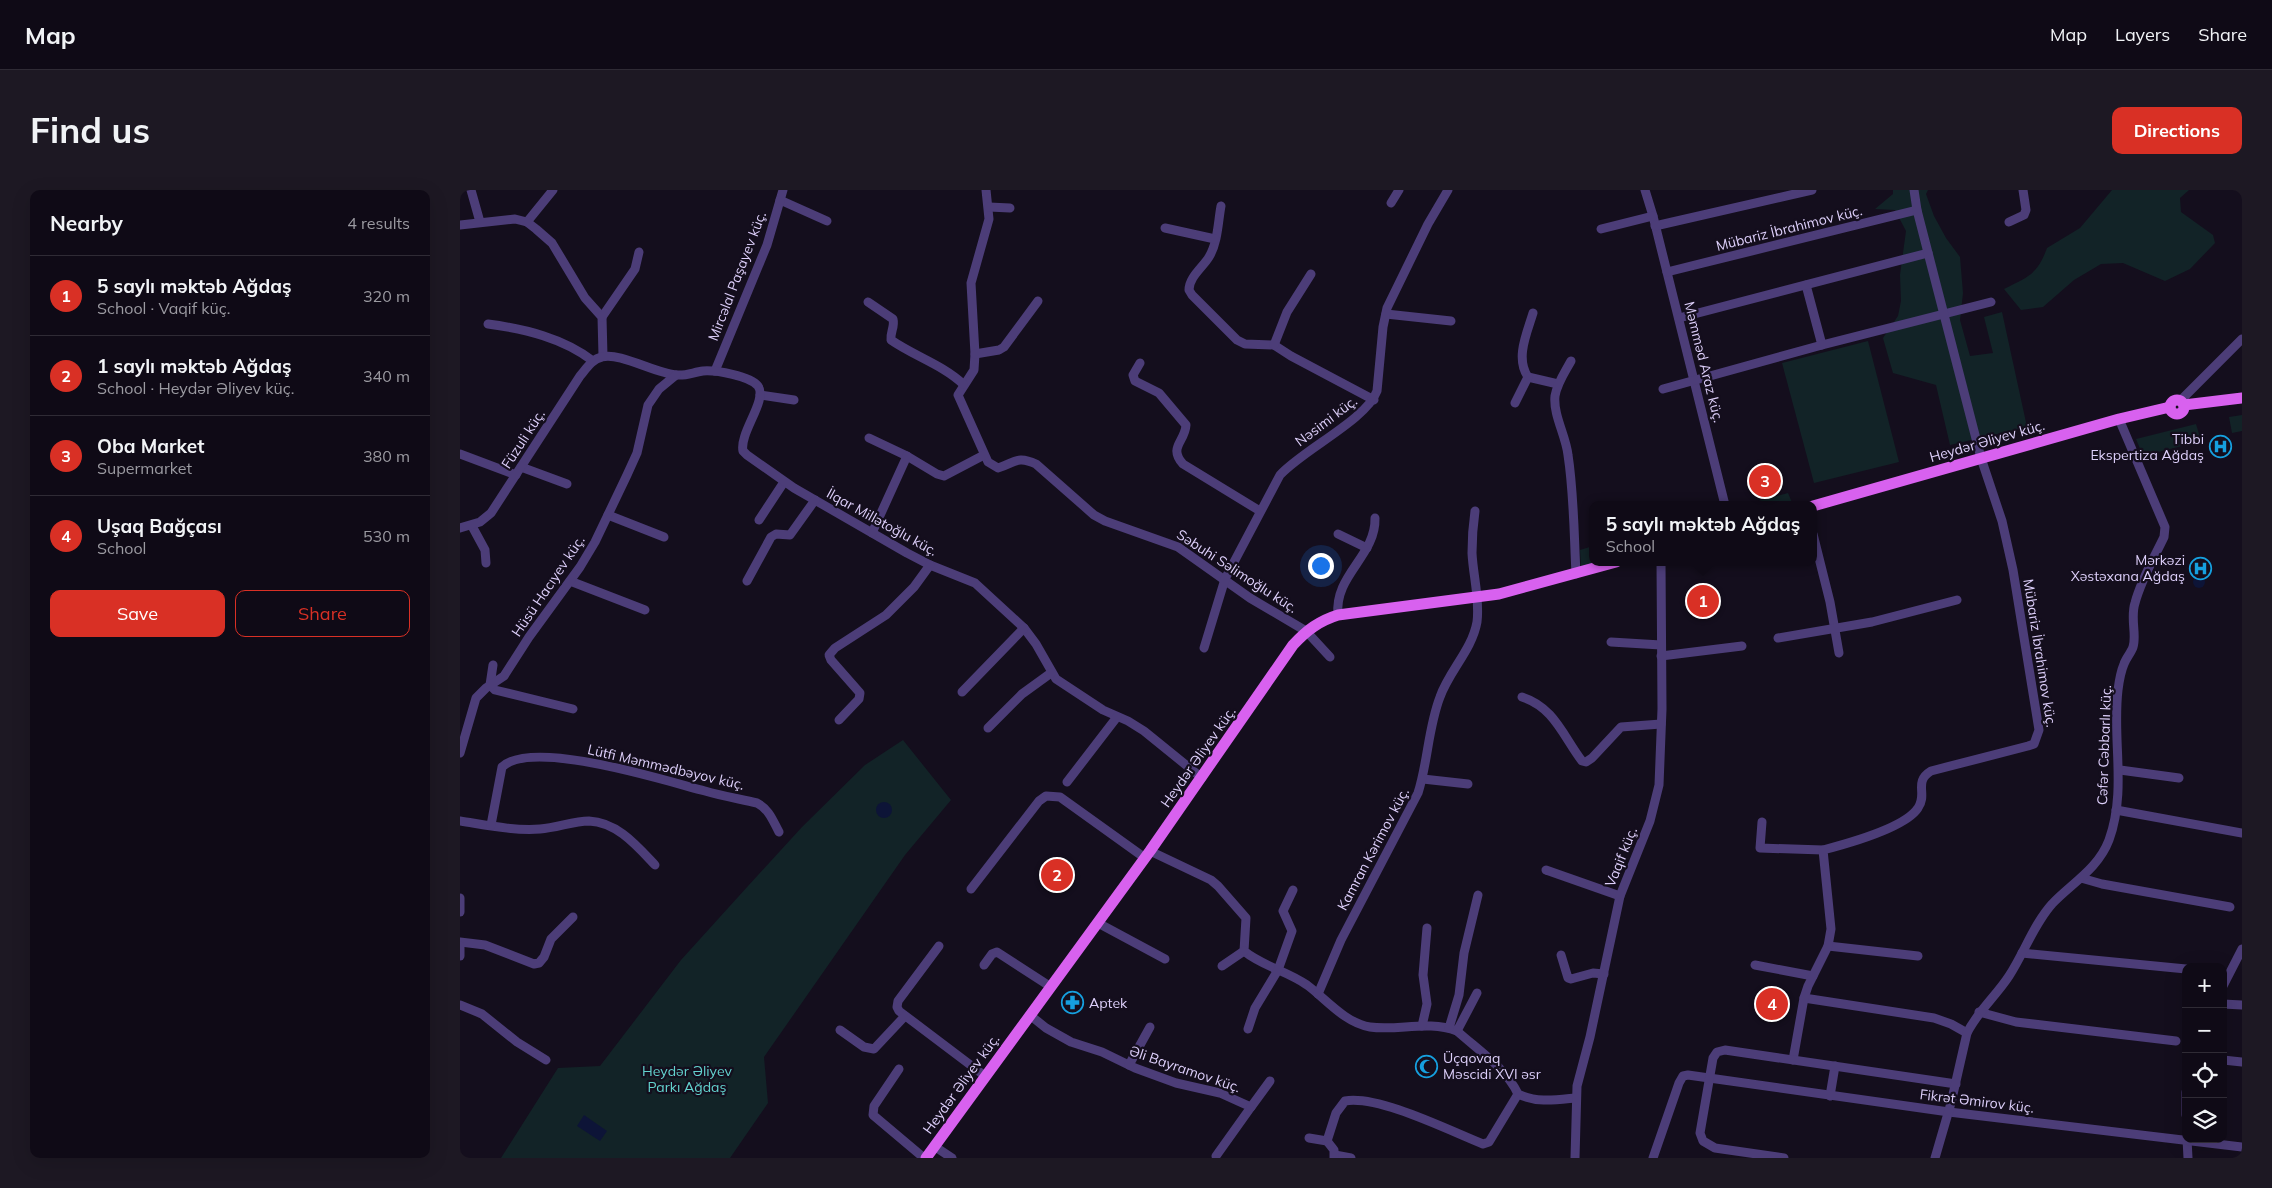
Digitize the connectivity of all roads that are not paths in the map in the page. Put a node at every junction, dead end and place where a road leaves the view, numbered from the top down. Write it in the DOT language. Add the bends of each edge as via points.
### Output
graph roads {
  1 [pos="471,190"];
  2 [pos="553,190"];
  3 [pos="783,190"];
  4 [pos="986,190"];
  5 [pos="1399,190"];
  6 [pos="1448,190"];
  7 [pos="1644,190"];
  8 [pos="1812,190"];
  9 [pos="1914,190"];
  10 [pos="2023,190"];
  11 [pos="1782,193"];
  12 [pos="780,200"];
  13 [pos="1391,204"];
  14 [pos="1220,206"];
  15 [pos="989,207"];
  16 [pos="1010,208"];
  17 [pos="1917,210"];
  18 [pos="827,221"];
  19 [pos="1654,221"];
  20 [pos="480,222"];
  21 [pos="527,222"];
  22 [pos="2009,222"];
  23 [pos="460,225"];
  24 [pos="1165,228"];
  25 [pos="1602,229"];
  26 [pos="1215,239"];
  27 [pos="639,252"];
  28 [pos="1928,253"];
  29 [pos="1667,272"];
  30 [pos="1311,274"];
  31 [pos="1806,285"];
  32 [pos="1038,301"];
  33 [pos="868,302"];
  34 [pos="1991,302"];
  35 [pos="1533,313"];
  36 [pos="1386,314"];
  37 [pos="1944,315"];
  38 [pos="602,317"];
  39 [pos="1679,318"];
  40 [pos="1451,320"];
  41 [pos="488,324"];
  42 [pos="2242,338"];
  43 [pos="1274,345"];
  44 [pos="1822,345"];
  45 [pos="975,354"];
  46 [pos="603,356"];
  47 [pos="593,361"];
  48 [pos="1570,361"];
  49 [pos="1140,363"];
  50 [pos="715,371"];
  51 [pos="676,376"];
  52 [pos="1528,377"];
  53 [pos="1694,380"];
  54 [pos="963,384"];
  55 [pos="1558,384"];
  56 [pos="1663,388"];
  57 [pos="760,394"];
  58 [pos="2242,398"];
  59 [pos="794,400"];
  60 [pos="1374,400"];
  61 [pos="1515,403"];
  62 [pos="2178,404"];
  63 [pos="2119,419"];
  64 [pos="869,438"];
  65 [pos="460,454"];
  66 [pos="984,455"];
  67 [pos="907,456"];
  68 [pos="1981,458"];
  69 [pos="519,471"];
  70 [pos="784,482"];
  71 [pos="567,484"];
  72 [pos="815,500"];
  73 [pos="1724,501"];
  74 [pos="1817,505"];
  75 [pos="1260,511"];
  76 [pos="1475,511"];
  77 [pos="608,515"];
  78 [pos="1375,518"];
  79 [pos="759,520"];
  80 [pos="472,526"];
  81 [pos="460,528"];
  82 [pos="872,533"];
  83 [pos="1338,534"];
  84 [pos="664,537"];
  85 [pos="1367,548"];
  86 [pos="1817,551"];
  87 [pos="486,563"];
  88 [pos="930,565"];
  89 [pos="1603,566"];
  90 [pos="1661,566"];
  91 [pos="1576,574"];
  92 [pos="747,580"];
  93 [pos="1225,580"];
  94 [pos="570,581"];
  95 [pos="1476,597"];
  96 [pos="1957,600"];
  97 [pos="645,610"];
  98 [pos="1338,615"];
  99 [pos="1024,628"];
  100 [pos="1836,629"];
  101 [pos="1306,631"];
  102 [pos="1778,638"];
  103 [pos="1611,642"];
  104 [pos="1661,645"];
  105 [pos="1742,646"];
  106 [pos="1204,648"];
  107 [pos="1839,653"];
  108 [pos="1661,656"];
  109 [pos="1330,657"];
  110 [pos="493,665"];
  111 [pos="1051,673"];
  112 [pos="490,685"];
  113 [pos="962,692"];
  114 [pos="1522,697"];
  115 [pos="573,709"];
  116 [pos="1117,716"];
  117 [pos="839,720"];
  118 [pos="1662,724"];
  119 [pos="988,728"];
  120 [pos="460,753"];
  121 [pos="2120,770"];
  122 [pos="1202,778"];
  123 [pos="2179,778"];
  124 [pos="1423,779"];
  125 [pos="1067,782"];
  126 [pos="1468,784"];
  127 [pos="2116,810"];
  128 [pos="460,821"];
  129 [pos="1762,822"];
  130 [pos="491,825"];
  131 [pos="778,832"];
  132 [pos="2242,833"];
  133 [pos="1823,850"];
  134 [pos="1148,855"];
  135 [pos="655,865"];
  136 [pos="1546,870"];
  137 [pos="2081,878"];
  138 [pos="971,889"];
  139 [pos="1293,890"];
  140 [pos="1478,895"];
  141 [pos="1620,896"];
  142 [pos="460,898"];
  143 [pos="2230,907"];
  144 [pos="460,912"];
  145 [pos="572,918"];
  146 [pos="1098,923"];
  147 [pos="1427,928"];
  148 [pos="460,942"];
  149 [pos="460,946"];
  150 [pos="939,946"];
  151 [pos="1828,946"];
  152 [pos="2242,949"];
  153 [pos="1244,950"];
  154 [pos="1561,954"];
  155 [pos="2022,954"];
  156 [pos="460,956"];
  157 [pos="1918,956"];
  158 [pos="1165,959"];
  159 [pos="984,965"];
  160 [pos="1755,965"];
  161 [pos="1222,966"];
  162 [pos="2182,969"];
  163 [pos="1278,970"];
  164 [pos="1604,974"];
  165 [pos="1813,976"];
  166 [pos="2227,978"];
  167 [pos="1051,988"];
  168 [pos="1477,992"];
  169 [pos="1318,994"];
  170 [pos="1804,998"];
  171 [pos="460,1004"];
  172 [pos="2227,1004"];
  173 [pos="2242,1006"];
  174 [pos="1979,1012"];
  175 [pos="905,1016"];
  176 [pos="1031,1016"];
  177 [pos="1422,1026"];
  178 [pos="1150,1027"];
  179 [pos="1248,1029"];
  180 [pos="1453,1029"];
  181 [pos="840,1030"];
  182 [pos="1967,1033"];
  183 [pos="2176,1042"];
  184 [pos="546,1060"];
  185 [pos="1793,1060"];
  186 [pos="2227,1060"];
  187 [pos="2242,1062"];
  188 [pos="1129,1065"];
  189 [pos="1835,1066"];
  190 [pos="899,1070"];
  191 [pos="986,1076"];
  192 [pos="1709,1079"];
  193 [pos="1270,1081"];
  194 [pos="1956,1084"];
  195 [pos="1518,1094"];
  196 [pos="1830,1096"];
  197 [pos="1575,1098"];
  198 [pos="1251,1107"];
  199 [pos="1949,1112"];
  200 [pos="1309,1138"];
  201 [pos="2182,1139"];
  202 [pos="1327,1141"];
  203 [pos="2187,1143"];
  204 [pos="2211,1143"];
  205 [pos="934,1146"];
  206 [pos="2242,1147"];
  207 [pos="1216,1156"];
  208 [pos="1335,1156"];
  209 [pos="925,1158"];
  210 [pos="952,1158"];
  211 [pos="1351,1158"];
  212 [pos="1575,1158"];
  213 [pos="1652,1158"];
  214 [pos="1784,1158"];
  215 [pos="1935,1158"];
  216 [pos="2188,1158"];
  1 -- 20 [label="street"];
  2 -- 21 [label="street"];
  3 -- 12 [label="street, Mircəlal Paşayev küç."];
  4 -- 15 [label="street"];
  5 -- 13 [label="street"];
  6 -- 36 [label="street, Nəsimi küç." via="1397,285"];
  7 -- 19 [label="street, Məmməd Araz küç."];
  8 -- 11 [label="street"];
  9 -- 17 [label="street"];
  10 -- 22 [label="street" via="2024,215"];
  11 -- 19 [label="street"];
  12 -- 18 [label="street"];
  12 -- 50 [label="street, Mircəlal Paşayev küç." via="767,245"];
  14 -- 26 [label="street"];
  15 -- 16 [label="street"];
  15 -- 45 [label="street" via="988,225 971,283"];
  17 -- 28 [label="street"];
  17 -- 29 [label="street, Mübariz İbrahimov küç."];
  19 -- 25 [label="street"];
  19 -- 29 [label="street, Məmməd Araz küç."];
  20 -- 21 [label="street" via="515,219"];
  20 -- 23 [label="street"];
  21 -- 38 [label="street" via="552,243 586,298"];
  24 -- 26 [label="street"];
  26 -- 43 [label="street" via="1209,257 1190,282 1189,290 1237,340 1244,344"];
  27 -- 38 [label="street" via="635,269"];
  28 -- 31 [label="street"];
  28 -- 37 [label="street"];
  29 -- 39 [label="street, Məmməd Araz küç."];
  30 -- 43 [label="street" via="1287,312"];
  31 -- 39 [label="street"];
  31 -- 44 [label="street"];
  32 -- 45 [label="street" via="1004,347"];
  33 -- 54 [label="street" via="893,319 891,340 949,372"];
  34 -- 37 [label="street"];
  35 -- 52 [label="street" via="1522,349"];
  36 -- 40 [label="street"];
  36 -- 60 [label="street, Nəsimi küç."];
  37 -- 44 [label="street"];
  37 -- 68 [label="street"];
  38 -- 46 [label="street"];
  39 -- 53 [label="street, Məmməd Araz küç."];
  41 -- 47 [label="street" via="540,334"];
  42 -- 62 [label="street"];
  43 -- 60 [label="street"];
  44 -- 53 [label="street"];
  45 -- 54 [label="street" via="972,376"];
  46 -- 47 [label="street, Füzuli küç."];
  46 -- 51 [label="street"];
  47 -- 69 [label="street, Füzuli küç."];
  48 -- 55 [label="street"];
  49 -- 75 [label="street" via="1133,375 1135,381 1159,394 1186,424 1186,432 1176,450 1177,457 1183,464"];
  50 -- 51 [label="street"];
  50 -- 57 [label="street" via="754,382"];
  51 -- 77 [label="street, Hüsü Hacıyev küç." via="659,389 648,405 637,453"];
  52 -- 55 [label="street"];
  52 -- 61 [label="street"];
  53 -- 56 [label="street"];
  53 -- 73 [label="street, Məmməd Araz küç."];
  54 -- 66 [label="street" via="958,400"];
  55 -- 91 [label="street" via="1555,403 1569,459"];
  57 -- 59 [label="street"];
  57 -- 70 [label="street, İlqar Millətoğlu küç." via="743,451"];
  58 -- 62 [label="main road, Heydər Əliyev küç."];
  60 -- 75 [label="street, Nəsimi küç." via="1290,464 1280,475"];
  62 -- 63 [label="main road, Heydər Əliyev küç."];
  63 -- 68 [label="main road, Heydər Əliyev küç."];
  63 -- 121 [label="street, Cəfər Cəbbarlı küç." via="2165,527 2164,537 2135,601 2133,649 2123,665 2118,689 2116,720"];
  64 -- 67 [label="street"];
  65 -- 69 [label="street"];
  66 -- 67 [label="street" via="944,476"];
  66 -- 93 [label="street, Səbuhi Səlimoğlu küç." via="998,468 1017,459 1036,464 1094,515 1178,547"];
  67 -- 82 [label="street"];
  68 -- 74 [label="main road, Heydər Əliyev küç."];
  68 -- 133 [label="street, Mübariz İbrahimov küç." via="2000,512 2013,570 2038,738 2028,746 1931,771 1921,780 1922,799 1911,816 1882,832"];
  69 -- 71 [label="street"];
  69 -- 80 [label="street, Füzuli küç." via="492,513"];
  70 -- 72 [label="street, İlqar Millətoğlu küç."];
  70 -- 79 [label="street"];
  72 -- 82 [label="street, İlqar Millətoğlu küç."];
  72 -- 92 [label="street" via="790,535 776,534 771,538"];
  75 -- 93 [label="street, Nəsimi küç."];
  76 -- 95 [label="street, Kamran Kərimov küç." via="1472,554"];
  77 -- 84 [label="street"];
  77 -- 94 [label="street, Hüsü Hacıyev küç."];
  78 -- 85 [label="street" via="1376,531"];
  80 -- 81 [label="street, Füzuli küç."];
  80 -- 87 [label="street" via="485,550"];
  82 -- 88 [label="street, İlqar Millətoğlu küç."];
  83 -- 85 [label="street"];
  85 -- 98 [label="street" via="1341,588"];
  86 -- 100 [label="street"];
  88 -- 99 [label="street, İlqar Millətoğlu küç." via="975,583"];
  88 -- 117 [label="street" via="914,587 886,615 829,655 860,693 859,699"];
  89 -- 91 [label="main road, Heydər Əliyev küç."];
  90 -- 104 [label="street, Vaqif küç."];
  91 -- 95 [label="main road, Heydər Əliyev küç."];
  93 -- 101 [label="street, Səbuhi Səlimoğlu küç."];
  93 -- 106 [label="street, Nəsimi küç."];
  94 -- 97 [label="street"];
  94 -- 112 [label="street, Hüsü Hacıyev küç." via="504,676"];
  95 -- 98 [label="main road, Heydər Əliyev küç."];
  95 -- 124 [label="street, Kamran Kərimov küç." via="1477,623 1445,683 1432,721"];
  96 -- 100 [label="street"];
  98 -- 101 [label="main road, Heydər Əliyev küç."];
  99 -- 111 [label="street, İlqar Millətoğlu küç."];
  99 -- 113 [label="street"];
  100 -- 102 [label="street"];
  100 -- 107 [label="street"];
  101 -- 109 [label="street, Səbuhi Səlimoğlu küç."];
  101 -- 122 [label="main road, Heydər Əliyev küç."];
  103 -- 104 [label="street"];
  104 -- 108 [label="street, Vaqif küç."];
  105 -- 108 [label="street"];
  108 -- 118 [label="street, Vaqif küç."];
  110 -- 112 [label="street"];
  111 -- 116 [label="street, İlqar Millətoğlu küç." via="1091,703"];
  111 -- 119 [label="street" via="1022,694"];
  112 -- 115 [label="street" via="500,693"];
  112 -- 120 [label="street, Hüsü Hacıyev küç." via="476,698"];
  114 -- 118 [label="street" via="1535,701 1555,719 1582,761 1586,762 1621,727"];
  116 -- 122 [label="street, İlqar Millətoğlu küç." via="1144,731"];
  116 -- 125 [label="street"];
  118 -- 141 [label="street, Vaqif küç." via="1661,772 1654,808"];
  121 -- 123 [label="street"];
  121 -- 127 [label="street, Cəfər Cəbbarlı küç."];
  122 -- 134 [label="main road, Heydər Əliyev küç."];
  124 -- 126 [label="street"];
  124 -- 169 [label="street, Kamran Kərimov küç." via="1341,940"];
  127 -- 132 [label="street"];
  127 -- 137 [label="street, Cəfər Cəbbarlı küç." via="2101,857"];
  128 -- 130 [label="street"];
  129 -- 133 [label="street" via="1760,848"];
  130 -- 131 [label="street, Lütfi Məmmədbəyov küç." via="502,767 507,762 530,758 601,764 757,803 764,806"];
  130 -- 135 [label="street" via="538,829 579,822 600,823 628,837"];
  133 -- 151 [label="street" via="1830,908"];
  134 -- 138 [label="street" via="1060,797 1046,796 1038,801"];
  134 -- 146 [label="main road, Heydər Əliyev küç."];
  134 -- 153 [label="street" via="1218,886 1246,918"];
  136 -- 141 [label="street"];
  137 -- 143 [label="street"];
  137 -- 155 [label="street, Cəfər Cəbbarlı küç." via="2046,912"];
  139 -- 163 [label="street" via="1283,911 1292,931"];
  140 -- 180 [label="street" via="1464,953"];
  141 -- 164 [label="street, Vaqif küç."];
  142 -- 144 [label="street"];
  145 -- 148 [label="street" via="551,939 539,963 534,964 485,945"];
  146 -- 158 [label="street"];
  146 -- 167 [label="main road, Heydər Əliyev küç."];
  147 -- 177 [label="street" via="1423,976 1427,1004"];
  149 -- 156 [label="street"];
  150 -- 175 [label="street" via="898,1001 897,1007"];
  151 -- 157 [label="street"];
  151 -- 165 [label="street"];
  152 -- 166 [label="street"];
  153 -- 161 [label="street"];
  153 -- 163 [label="street"];
  154 -- 164 [label="street" via="1566,974 1571,980 1593,973"];
  155 -- 162 [label="street"];
  155 -- 174 [label="street, Cəfər Cəbbarlı küç." via="2000,990"];
  159 -- 167 [label="street" via="997,952"];
  160 -- 165 [label="street"];
  163 -- 169 [label="street"];
  163 -- 179 [label="street" via="1255,1008"];
  164 -- 197 [label="street, Vaqif küç."];
  165 -- 170 [label="street"];
  167 -- 176 [label="main road, Heydər Əliyev küç."];
  168 -- 180 [label="street"];
  169 -- 177 [label="street" via="1349,1019 1363,1025"];
  170 -- 182 [label="street" via="1934,1018"];
  170 -- 185 [label="street"];
  171 -- 184 [label="street" via="482,1014"];
  172 -- 173 [label="street"];
  174 -- 182 [label="street, Cəfər Cəbbarlı küç."];
  174 -- 183 [label="street" via="2016,1022"];
  175 -- 181 [label="street" via="874,1049 864,1047"];
  175 -- 191 [label="street"];
  176 -- 188 [label="street, Əli Bayramov küç." via="1071,1042"];
  176 -- 191 [label="main road, Heydər Əliyev küç."];
  177 -- 180 [label="street"];
  178 -- 188 [label="street"];
  180 -- 195 [label="street" via="1506,1074"];
  182 -- 194 [label="street, Cəfər Cəbbarlı küç."];
  185 -- 189 [label="street"];
  185 -- 192 [label="street" via="1725,1050 1712,1058"];
  186 -- 187 [label="street"];
  188 -- 198 [label="street, Əli Bayramov küç." via="1176,1083 1220,1093"];
  189 -- 194 [label="street"];
  189 -- 196 [label="street"];
  190 -- 209 [label="street" via="874,1106 874,1115"];
  191 -- 205 [label="main road, Heydər Əliyev küç."];
  192 -- 196 [label="street, Fikrət Əmirov küç."];
  192 -- 213 [label="street, Fikrət Əmirov küç." via="1683,1076"];
  192 -- 214 [label="street" via="1700,1133 1703,1141 1715,1148"];
  193 -- 198 [label="street"];
  194 -- 199 [label="street, Cəfər Cəbbarlı küç."];
  195 -- 197 [label="street" via="1545,1101"];
  195 -- 202 [label="street" via="1486,1144 1402,1111 1350,1100 1340,1104"];
  196 -- 199 [label="street, Fikrət Əmirov küç."];
  197 -- 212 [label="street, Vaqif küç."];
  198 -- 207 [label="street, Əli Bayramov küç."];
  199 -- 201 [label="street, Fikrət Əmirov küç."];
  199 -- 215 [label="street, Cəfər Cəbbarlı küç."];
  200 -- 202 [label="street"];
  202 -- 208 [label="street"];
  203 -- 216 [label="street"];
  204 -- 206 [label="street, Fikrət Əmirov küç."];
  205 -- 209 [label="main road, Heydər Əliyev küç."];
  205 -- 210 [label="street"];
  208 -- 211 [label="street"];
}
